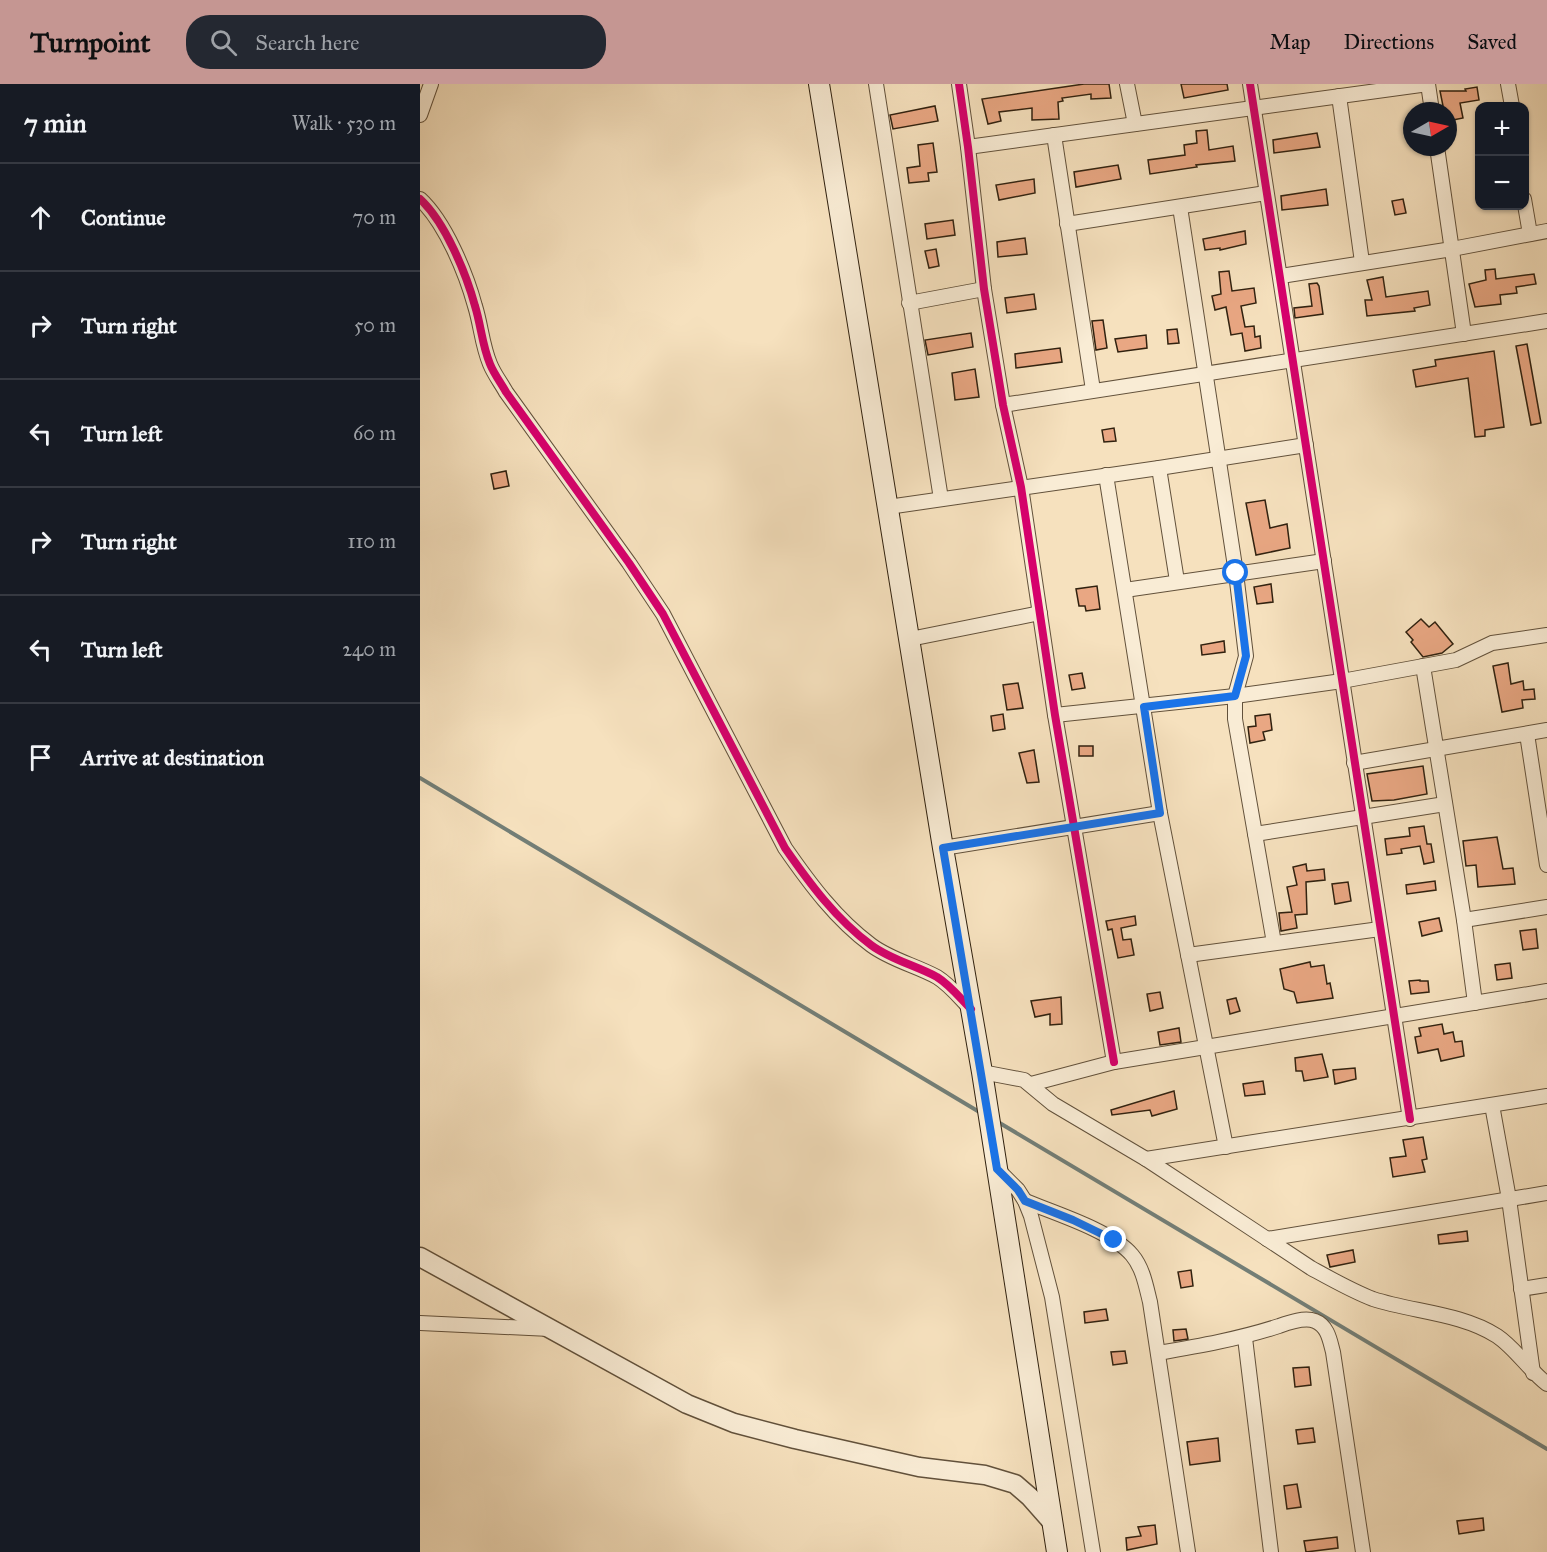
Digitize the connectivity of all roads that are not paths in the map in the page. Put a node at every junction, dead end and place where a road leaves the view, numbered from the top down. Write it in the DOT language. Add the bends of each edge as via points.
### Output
graph roads {
  1 [pos="431,84"];
  2 [pos="819,84"];
  3 [pos="876,84"];
  4 [pos="959,84"];
  5 [pos="1127,84"];
  6 [pos="1250,84"];
  7 [pos="1428,84"];
  8 [pos="1508,84"];
  9 [pos="1339,96"];
  10 [pos="1431,102"];
  11 [pos="1511,102"];
  12 [pos="1254,108"];
  13 [pos="420,115"];
  14 [pos="1135,124"];
  15 [pos="1054,135"];
  16 [pos="968,147"];
  17 [pos="1438,156"];
  18 [pos="1266,193"];
  19 [pos="420,199"];
  20 [pos="1180,207"];
  21 [pos="1526,210"];
  22 [pos="1066,224"];
  23 [pos="1547,231"];
  24 [pos="1530,234"];
  25 [pos="1452,249"];
  26 [pos="1362,262"];
  27 [pos="1281,276"];
  28 [pos="984,289"];
  29 [pos="909,303"];
  30 [pos="1547,321"];
  31 [pos="1464,334"];
  32 [pos="1294,361"];
  33 [pos="1206,374"];
  34 [pos="1093,390"];
  35 [pos="1003,405"];
  36 [pos="1306,444"];
  37 [pos="1217,458"];
  38 [pos="1159,468"];
  39 [pos="1106,475"];
  40 [pos="1021,487"];
  41 [pos="941,500"];
  42 [pos="888,507"];
  43 [pos="1324,561"];
  44 [pos="1236,573"];
  45 [pos="1177,581"];
  46 [pos="1125,590"];
  47 [pos="1040,614"];
  48 [pos="1547,635"];
  49 [pos="910,639"];
  50 [pos="1423,666"];
  51 [pos="1342,681"];
  52 [pos="1235,696"];
  53 [pos="1144,707"];
  54 [pos="1054,715"];
  55 [pos="1547,730"];
  56 [pos="1527,734"];
  57 [pos="1436,749"];
  58 [pos="1354,763"];
  59 [pos="1445,804"];
  60 [pos="1160,813"];
  61 [pos="1362,816"];
  62 [pos="1074,827"];
  63 [pos="1255,834"];
  64 [pos="943,848"];
  65 [pos="1547,865"];
  66 [pos="1547,907"];
  67 [pos="1464,921"];
  68 [pos="1380,929"];
  69 [pos="1274,943"];
  70 [pos="1188,955"];
  71 [pos="1547,991"];
  72 [pos="1475,1003"];
  73 [pos="971,1009"];
  74 [pos="1394,1017"];
  75 [pos="1205,1047"];
  76 [pos="1114,1062"];
  77 [pos="982,1072"];
  78 [pos="1031,1084"];
  79 [pos="1547,1096"];
  80 [pos="1492,1105"];
  81 [pos="1410,1119"];
  82 [pos="1226,1147"];
  83 [pos="1146,1159"];
  84 [pos="997,1169"];
  85 [pos="1547,1193"];
  86 [pos="1509,1199"];
  87 [pos="1025,1201"];
  88 [pos="1267,1239"];
  89 [pos="420,1257"];
  90 [pos="1547,1285"];
  91 [pos="1521,1289"];
  92 [pos="420,1323"];
  93 [pos="552,1329"];
  94 [pos="1245,1338"];
  95 [pos="1158,1353"];
  96 [pos="1533,1373"];
  97 [pos="1547,1384"];
  98 [pos="1052,1522"];
  99 [pos="1057,1552"];
  100 [pos="1093,1552"];
  101 [pos="1188,1552"];
  102 [pos="1271,1552"];
  103 [pos="1362,1552"];
  1 -- 13 [label="street"];
  2 -- 42 [label="main road"];
  3 -- 29 [label="street"];
  4 -- 16 [label="street"];
  5 -- 14 [label="street"];
  6 -- 12 [label="street"];
  7 -- 9 [label="street"];
  7 -- 10 [label="street"];
  8 -- 11 [label="street"];
  9 -- 12 [label="street"];
  9 -- 26 [label="street"];
  12 -- 14 [label="street"];
  12 -- 18 [label="street"];
  14 -- 15 [label="street"];
  15 -- 16 [label="street"];
  15 -- 22 [label="street"];
  16 -- 28 [label="street"];
  17 -- 25 [label="street"];
  18 -- 20 [label="street"];
  18 -- 27 [label="street"];
  19 -- 73 [label="street" via="454,251 475,306 490,367 663,614 785,848 835,913 870,945 939,979"];
  20 -- 22 [label="street"];
  20 -- 33 [label="street"];
  21 -- 24 [label="street"];
  22 -- 34 [label="street"];
  23 -- 24 [label="street"];
  24 -- 25 [label="street"];
  25 -- 26 [label="street"];
  25 -- 31 [label="street"];
  26 -- 27 [label="street"];
  27 -- 32 [label="street"];
  28 -- 29 [label="street"];
  28 -- 35 [label="street"];
  29 -- 41 [label="street"];
  30 -- 31 [label="street"];
  31 -- 32 [label="street"];
  32 -- 33 [label="street"];
  32 -- 36 [label="street"];
  33 -- 34 [label="street"];
  33 -- 37 [label="street"];
  34 -- 35 [label="street"];
  35 -- 40 [label="street"];
  36 -- 37 [label="street"];
  36 -- 43 [label="street"];
  37 -- 38 [label="street"];
  37 -- 44 [label="street"];
  38 -- 39 [label="street"];
  38 -- 45 [label="street"];
  39 -- 40 [label="street"];
  39 -- 46 [label="street"];
  40 -- 41 [label="street"];
  40 -- 47 [label="street"];
  41 -- 42 [label="street"];
  42 -- 49 [label="main road"];
  43 -- 44 [label="street"];
  43 -- 51 [label="street"];
  44 -- 45 [label="street"];
  44 -- 52 [label="street" via="1246,656"];
  45 -- 46 [label="street"];
  46 -- 53 [label="street"];
  47 -- 49 [label="street"];
  47 -- 54 [label="street"];
  48 -- 50 [label="street" via="1492,643 1456,660"];
  49 -- 64 [label="main road"];
  50 -- 51 [label="street"];
  50 -- 57 [label="street"];
  51 -- 52 [label="street"];
  51 -- 58 [label="street"];
  52 -- 53 [label="street"];
  52 -- 63 [label="street" via="1235,719"];
  53 -- 54 [label="street"];
  53 -- 60 [label="street"];
  54 -- 62 [label="street"];
  55 -- 56 [label="street"];
  56 -- 57 [label="street"];
  56 -- 65 [label="street"];
  57 -- 58 [label="street"];
  57 -- 59 [label="street"];
  58 -- 61 [label="street"];
  59 -- 61 [label="street"];
  59 -- 67 [label="street"];
  60 -- 62 [label="street"];
  60 -- 70 [label="street"];
  61 -- 63 [label="street"];
  61 -- 68 [label="street"];
  62 -- 64 [label="street"];
  62 -- 76 [label="street"];
  63 -- 69 [label="street"];
  64 -- 73 [label="main road"];
  66 -- 67 [label="street"];
  67 -- 72 [label="street"];
  68 -- 69 [label="street"];
  68 -- 74 [label="street"];
  69 -- 70 [label="street"];
  70 -- 75 [label="street"];
  71 -- 72 [label="street"];
  72 -- 74 [label="street"];
  73 -- 77 [label="main road"];
  74 -- 75 [label="street"];
  74 -- 81 [label="street"];
  75 -- 76 [label="street"];
  75 -- 82 [label="street"];
  76 -- 78 [label="street"];
  77 -- 78 [label="street" via="1018,1077"];
  77 -- 84 [label="main road"];
  78 -- 83 [label="street" via="1053,1104"];
  79 -- 80 [label="street"];
  80 -- 81 [label="street"];
  80 -- 86 [label="street"];
  81 -- 82 [label="street"];
  82 -- 83 [label="street"];
  83 -- 88 [label="street"];
  84 -- 87 [label="street"];
  84 -- 98 [label="main road"];
  85 -- 86 [label="street"];
  86 -- 88 [label="street"];
  86 -- 91 [label="street"];
  87 -- 95 [label="street" via="1114,1240 1132,1254 1142,1271"];
  87 -- 100 [label="street" via="1052,1297"];
  88 -- 96 [label="street" via="1311,1268 1372,1298 1464,1322 1497,1336"];
  89 -- 93 [label="street"];
  90 -- 91 [label="street"];
  91 -- 96 [label="street"];
  92 -- 93 [label="street"];
  93 -- 98 [label="street" via="687,1404 734,1423 919,1467 985,1475 1015,1484"];
  94 -- 95 [label="street"];
  94 -- 102 [label="street"];
  94 -- 103 [label="street" via="1304,1320 1323,1326 1330,1337"];
  95 -- 101 [label="street"];
  96 -- 97 [label="street"];
  98 -- 99 [label="main road"];
}
